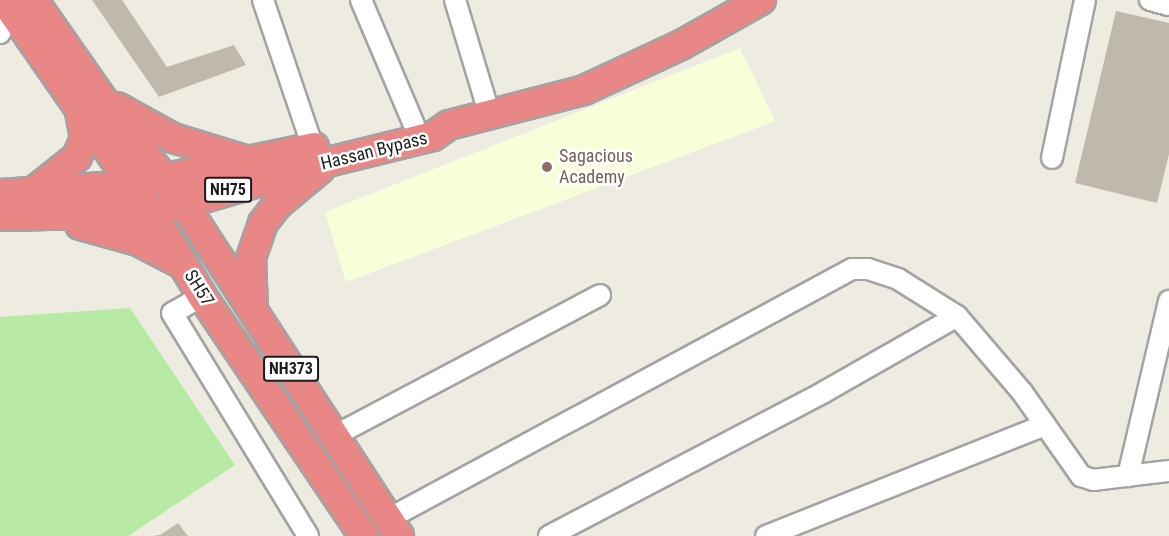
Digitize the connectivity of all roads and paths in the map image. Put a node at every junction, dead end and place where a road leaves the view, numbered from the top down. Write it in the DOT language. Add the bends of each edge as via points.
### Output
graph roads {
  1 [pos="263,0"];
  2 [pos="361,0"];
  3 [pos="455,0"];
  4 [pos="761,0"];
  5 [pos="1084,0"];
  6 [pos="1150,0"];
  7 [pos="1169,5"];
  8 [pos="12,11"];
  9 [pos="90,104"];
  10 [pos="490,116"];
  11 [pos="414,126"];
  12 [pos="449,126"];
  13 [pos="321,155"];
  14 [pos="1052,158"];
  15 [pos="250,162"];
  16 [pos="165,180"];
  17 [pos="132,185"];
  18 [pos="0,194"];
  19 [pos="183,203"];
  20 [pos="37,204"];
  21 [pos="152,213"];
  22 [pos="0,216"];
  23 [pos="184,265"];
  24 [pos="600,295"];
  25 [pos="202,296"];
  26 [pos="1169,301"];
  27 [pos="254,311"];
  28 [pos="957,316"];
  29 [pos="1045,425"];
  30 [pos="334,436"];
  31 [pos="1169,471"];
  32 [pos="1128,476"];
  33 [pos="392,530"];
  34 [pos="308,536"];
  35 [pos="364,536"];
  36 [pos="549,536"];
  37 [pos="766,536"];
  1 -- 13 [label="street"];
  2 -- 11 [label="street"];
  3 -- 10 [label="street"];
  4 -- 10 [label="highway, Hassan Bypass / NH75" via="681,45 584,90"];
  5 -- 14 [label="street"];
  6 -- 7 [label="street"];
  8 -- 9 [label="highway, NH373"];
  8 -- 9 [label="highway, SH57 / NH373" via="32,41"];
  9 -- 15 [label="highway"];
  9 -- 16 [label="highway, NH373"];
  9 -- 17 [label="highway, SH57 / NH373"];
  9 -- 20 [label="highway" via="85,138 76,157"];
  10 -- 12 [label="highway, Hassan Bypass / NH75"];
  11 -- 12 [label="highway, NH75"];
  11 -- 13 [label="highway, NH75"];
  12 -- 13 [label="highway, Hassan Bypass / NH75" via="433,136"];
  13 -- 15 [label="highway, NH75"];
  13 -- 19 [label="highway, Hassan Bypass / NH75"];
  13 -- 27 [label="highway" via="263,223 251,258"];
  15 -- 16 [label="highway, NH75"];
  16 -- 17 [label="highway, NH75"];
  16 -- 19 [label="highway, NH373"];
  17 -- 20 [label="highway, NH75"];
  17 -- 21 [label="highway, SH57 / NH373"];
  18 -- 20 [label="highway, NH75"];
  19 -- 21 [label="highway, Hassan Bypass / NH75"];
  19 -- 27 [label="highway, NH373"];
  20 -- 21 [label="highway, Hassan Bypass / NH75"];
  20 -- 22 [label="highway, Hassan Bypass / NH75"];
  20 -- 23 [label="highway" via="122,236"];
  21 -- 23 [label="highway, SH57 / NH373"];
  23 -- 25 [label="highway, SH57 / NH373"];
  24 -- 30 [label="street"];
  25 -- 34 [label="street" via="172,313"];
  25 -- 35 [label="highway, SH57 / NH373"];
  26 -- 32 [label="street"];
  27 -- 30 [label="highway, NH373"];
  28 -- 29 [label="street"];
  28 -- 33 [label="street" via="898,279 868,269 852,269"];
  28 -- 36 [label="street" via="824,392"];
  29 -- 32 [label="street" via="1081,476 1093,480"];
  29 -- 37 [label="street"];
  30 -- 33 [label="highway, NH373"];
  31 -- 32 [label="street"];
}
